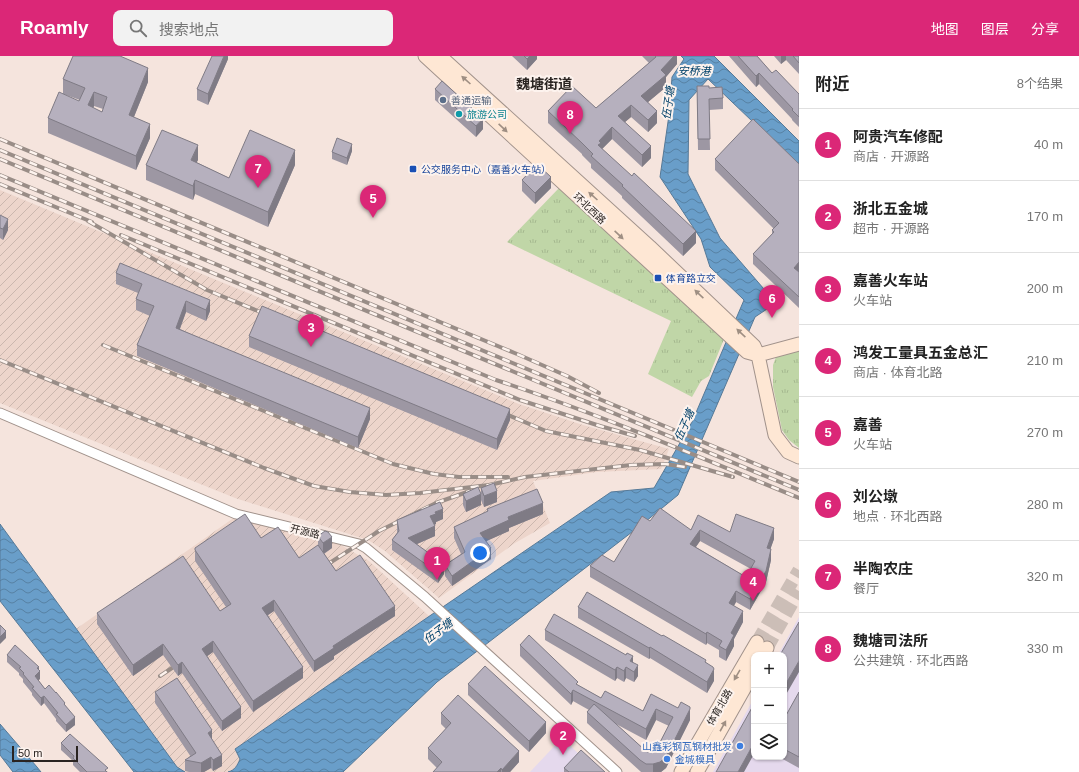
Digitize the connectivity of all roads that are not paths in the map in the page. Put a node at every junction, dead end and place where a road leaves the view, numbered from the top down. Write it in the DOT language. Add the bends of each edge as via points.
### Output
graph roads {
  1 [pos="425,56"];
  2 [pos="440,56"];
  3 [pos="724,324"];
  4 [pos="799,344"];
  5 [pos="753,351"];
  6 [pos="0,413"];
  7 [pos="799,458"];
  8 [pos="762,648"];
  9 [pos="751,676"];
  10 [pos="616,772"];
  11 [pos="681,772"];
  12 [pos="697,772"];
  1 -- 3 [label="street, 环北西路, one-way"];
  3 -- 2 [label="street, 环北西路, one-way" via="650,248"];
  3 -- 5 [label="street, 环北西路"];
  4 -- 5 [label="street"];
  5 -- 7 [label="street" via="775,435 788,452"];
  6 -- 10 [label="street, 开源路" via="236,514 359,544 366,548 425,597"];
  8 -- 11 [label="street, 体育北路, one-way"];
  12 -- 9 [label="street, 体育北路, one-way"];
}
